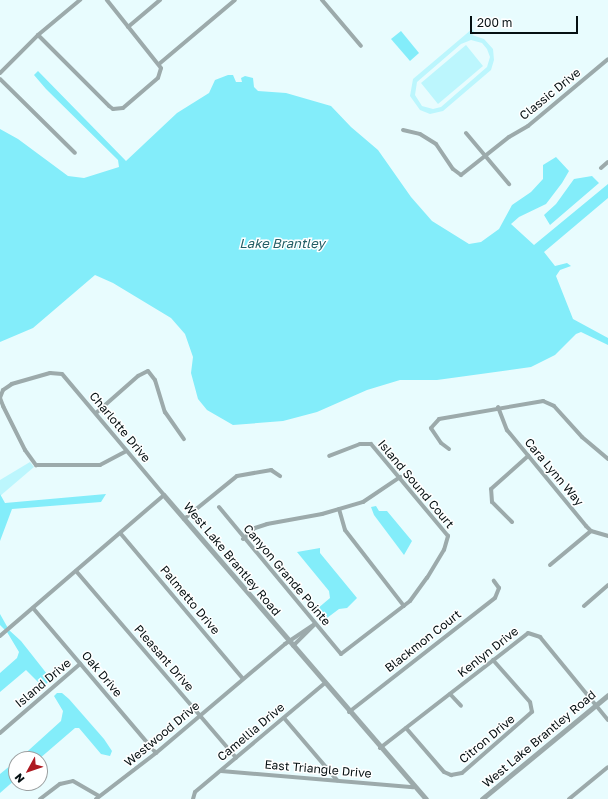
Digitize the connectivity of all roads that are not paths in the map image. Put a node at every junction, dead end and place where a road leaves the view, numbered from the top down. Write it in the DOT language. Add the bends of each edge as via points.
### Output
graph roads {
  1 [pos="80,0"];
  2 [pos="107,0"];
  3 [pos="160,0"];
  4 [pos="235,0"];
  5 [pos="322,0"];
  6 [pos="128,27"];
  7 [pos="38,35"];
  8 [pos="361,46"];
  9 [pos="608,59"];
  10 [pos="159,64"];
  11 [pos="0,72"];
  12 [pos="0,79"];
  13 [pos="403,130"];
  14 [pos="466,133"];
  15 [pos="75,153"];
  16 [pos="485,156"];
  17 [pos="608,162"];
  18 [pos="601,168"];
  19 [pos="509,184"];
  20 [pos="498,407"];
  21 [pos="96,413"];
  22 [pos="184,439"];
  23 [pos="449,449"];
  24 [pos="126,451"];
  25 [pos="329,456"];
  26 [pos="528,456"];
  27 [pos="608,459"];
  28 [pos="280,476"];
  29 [pos="400,477"];
  30 [pos="164,495"];
  31 [pos="219,507"];
  32 [pos="339,510"];
  33 [pos="184,519"];
  34 [pos="512,522"];
  35 [pos="591,531"];
  36 [pos="121,534"];
  37 [pos="608,536"];
  38 [pos="243,539"];
  39 [pos="550,565"];
  40 [pos="76,571"];
  41 [pos="494,581"];
  42 [pos="608,585"];
  43 [pos="404,606"];
  44 [pos="584,606"];
  45 [pos="33,608"];
  46 [pos="315,624"];
  47 [pos="0,636"];
  48 [pos="292,644"];
  49 [pos="341,654"];
  50 [pos="493,660"];
  51 [pos="80,664"];
  52 [pos="243,679"];
  53 [pos="325,683"];
  54 [pos="450,694"];
  55 [pos="608,695"];
  56 [pos="595,705"];
  57 [pos="461,706"];
  58 [pos="349,712"];
  59 [pos="201,716"];
  60 [pos="284,718"];
  61 [pos="608,720"];
  62 [pos="406,728"];
  63 [pos="0,733"];
  64 [pos="380,748"];
  65 [pos="156,753"];
  66 [pos="236,758"];
  67 [pos="608,766"];
  68 [pos="221,771"];
  69 [pos="337,780"];
  70 [pos="413,787"];
  71 [pos="98,798"];
  72 [pos="193,798"];
  73 [pos="40,799"];
  74 [pos="426,799"];
  75 [pos="482,799"];
  76 [pos="569,799"];
  1 -- 7 [label="street"];
  2 -- 6 [label="street"];
  3 -- 6 [label="street"];
  4 -- 10 [label="street"];
  5 -- 8 [label="street"];
  6 -- 10 [label="street"];
  7 -- 10 [label="street" via="113,109 123,108 158,78 161,74"];
  7 -- 11 [label="street"];
  9 -- 16 [label="street, Classic Drive" via="528,126"];
  12 -- 15 [label="street"];
  13 -- 16 [label="street, Classic Drive" via="420,134 436,144 453,169 462,175"];
  14 -- 16 [label="street"];
  16 -- 19 [label="street"];
  17 -- 18 [label="street"];
  20 -- 23 [label="street" via="434,422 431,428 433,433"];
  20 -- 26 [label="street, Cara Lynn Way" via="507,430"];
  20 -- 27 [label="street" via="536,401 549,403"];
  21 -- 22 [label="street" via="131,381 148,371 155,380 165,412"];
  21 -- 24 [label="street, Charlotte Drive"];
  21 -- 24 [label="street, Charlotte Drive" via="67,378 59,373 12,384 1,394 3,406 36,466 100,465"];
  24 -- 30 [label="street, Charlotte Drive"];
  25 -- 29 [label="street, Island Sound Court" via="368,443"];
  26 -- 34 [label="street" via="494,486 490,494 492,502"];
  26 -- 35 [label="street, Cara Lynn Way"];
  28 -- 33 [label="street" via="271,470 237,476"];
  29 -- 32 [label="street" via="363,502"];
  29 -- 43 [label="street, Island Sound Court" via="448,536 444,550 427,578"];
  30 -- 33 [label="street, West Lake Brantley Road"];
  30 -- 36 [label="street"];
  31 -- 38 [label="street, Canyon Grande Pointe"];
  32 -- 38 [label="street" via="267,524 255,528"];
  32 -- 43 [label="street" via="345,530"];
  33 -- 48 [label="street, West Lake Brantley Road"];
  35 -- 37 [label="street"];
  35 -- 39 [label="street"];
  36 -- 40 [label="street"];
  36 -- 52 [label="street, Palmetto Drive"];
  38 -- 46 [label="street, Canyon Grande Pointe"];
  40 -- 45 [label="street"];
  40 -- 59 [label="street, Pleasant Drive"];
  41 -- 58 [label="street, Blackmon Court" via="499,588 495,598"];
  42 -- 44 [label="street"];
  43 -- 49 [label="street, Island Sound Court"];
  45 -- 47 [label="street"];
  45 -- 51 [label="street, Oak Drive"];
  46 -- 48 [label="street, Westwood Drive"];
  46 -- 49 [label="street, Canyon Grande Pointe"];
  48 -- 52 [label="street, Westwood Drive"];
  48 -- 53 [label="street, West Lake Brantley Road"];
  50 -- 54 [label="street, Kenlyn Drive"];
  50 -- 56 [label="street, Kenlyn Drive" via="525,635 535,634"];
  50 -- 62 [label="street, Citron Drive" via="530,702 532,712 462,772 451,775 444,772"];
  51 -- 63 [label="street, Island Drive"];
  51 -- 65 [label="street, Oak Drive"];
  52 -- 59 [label="street, Westwood Drive"];
  53 -- 58 [label="street, West Lake Brantley Road"];
  53 -- 60 [label="street, Camellia Drive"];
  54 -- 57 [label="street"];
  54 -- 62 [label="street, Kenlyn Drive"];
  55 -- 56 [label="street, West Lake Brantley Road"];
  56 -- 61 [label="street"];
  56 -- 75 [label="street, West Lake Brantley Road"];
  58 -- 64 [label="street, West Lake Brantley Road"];
  59 -- 65 [label="street, Westwood Drive"];
  59 -- 66 [label="street, Pleasant Drive"];
  60 -- 66 [label="street, Camellia Drive"];
  60 -- 69 [label="street"];
  62 -- 64 [label="street, Kenlyn Drive"];
  64 -- 70 [label="street, West Lake Brantley Road"];
  65 -- 71 [label="street, Westwood Drive"];
  66 -- 68 [label="street, Camellia Drive"];
  67 -- 76 [label="street"];
  68 -- 69 [label="street, East Triangle Drive"];
  68 -- 72 [label="street, Camellia Drive" via="195,792"];
  69 -- 70 [label="street, East Triangle Drive"];
  70 -- 74 [label="street, West Lake Brantley Road"];
  71 -- 73 [label="street, Westwood Drive" via="72,781 60,784"];
}
